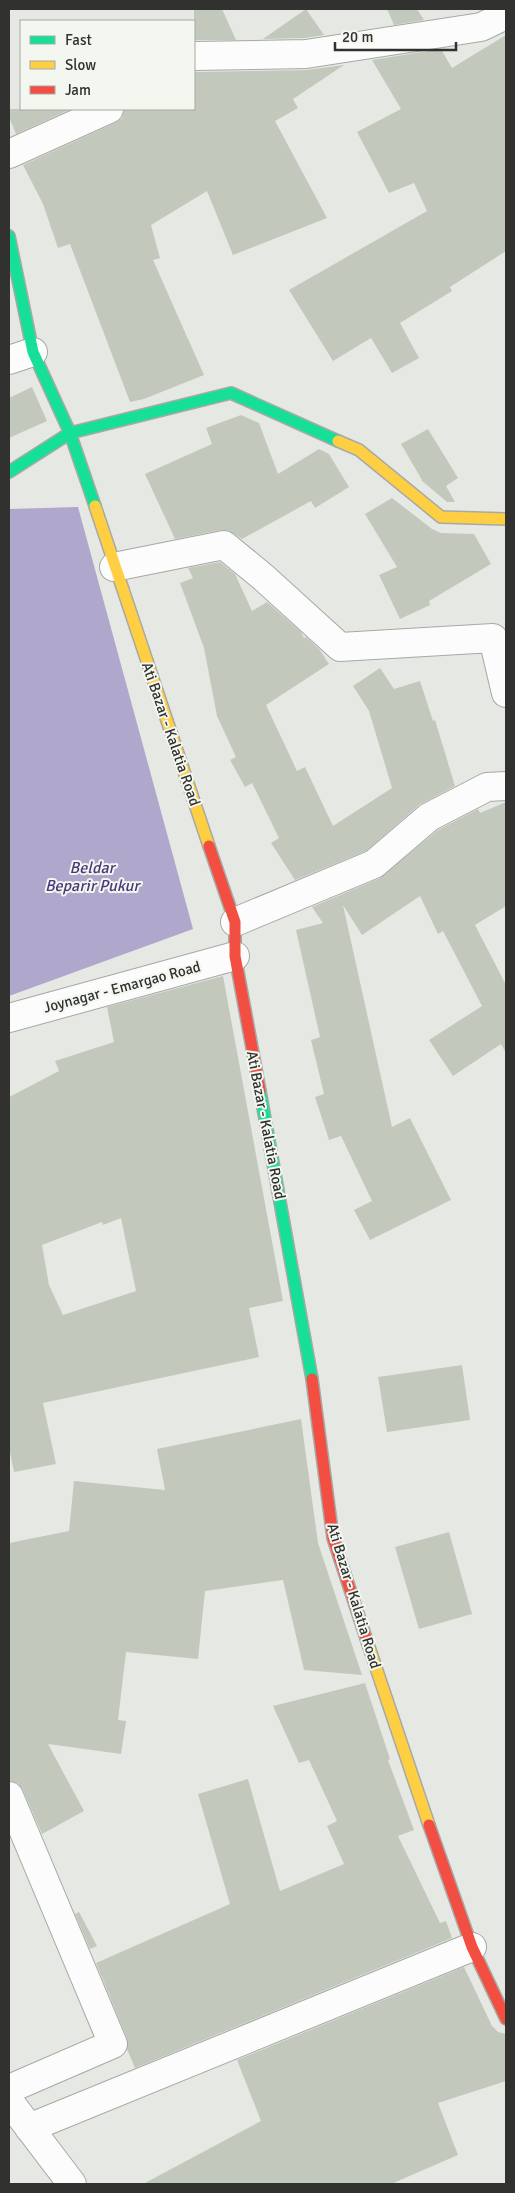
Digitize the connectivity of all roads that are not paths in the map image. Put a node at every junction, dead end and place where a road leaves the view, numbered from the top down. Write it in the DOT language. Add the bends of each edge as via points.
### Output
graph roads {
  1 [pos="506,15"];
  2 [pos="195,56"];
  3 [pos="107,110"];
  4 [pos="9,154"];
  5 [pos="9,236"];
  6 [pos="21,356"];
  7 [pos="70,433"];
  8 [pos="9,472"];
  9 [pos="506,519"];
  10 [pos="114,567"];
  11 [pos="506,693"];
  12 [pos="506,786"];
  13 [pos="235,922"];
  14 [pos="235,956"];
  15 [pos="9,1018"];
  16 [pos="9,1796"];
  17 [pos="472,1947"];
  18 [pos="506,2019"];
  19 [pos="9,2089"];
  20 [pos="9,2101"];
  21 [pos="29,2128"];
  22 [pos="72,2184"];
  1 -- 2 [label="street" via="481,27 306,54"];
  3 -- 4 [label="street"];
  5 -- 6 [label="main road, Ati Bazar - Kalatia Road"];
  6 -- 7 [label="main road, Ati Bazar - Kalatia Road"];
  7 -- 8 [label="main road"];
  7 -- 9 [label="main road" via="231,393 359,450 441,517"];
  7 -- 10 [label="main road, Ati Bazar - Kalatia Road"];
  10 -- 11 [label="street" via="224,545 340,648 493,638"];
  10 -- 13 [label="main road, Ati Bazar - Kalatia Road"];
  12 -- 13 [label="street" via="487,787 429,817 374,864"];
  13 -- 14 [label="main road, Ati Bazar - Kalatia Road"];
  14 -- 15 [label="street, Joynagar - Emargao Road"];
  14 -- 17 [label="main road, Ati Bazar - Kalatia Road" via="307,1345 333,1538"];
  16 -- 19 [label="street" via="113,2044"];
  17 -- 18 [label="main road, Ati Bazar - Kalatia Road"];
  17 -- 21 [label="street"];
  20 -- 21 [label="street"];
  21 -- 22 [label="street"];
}
